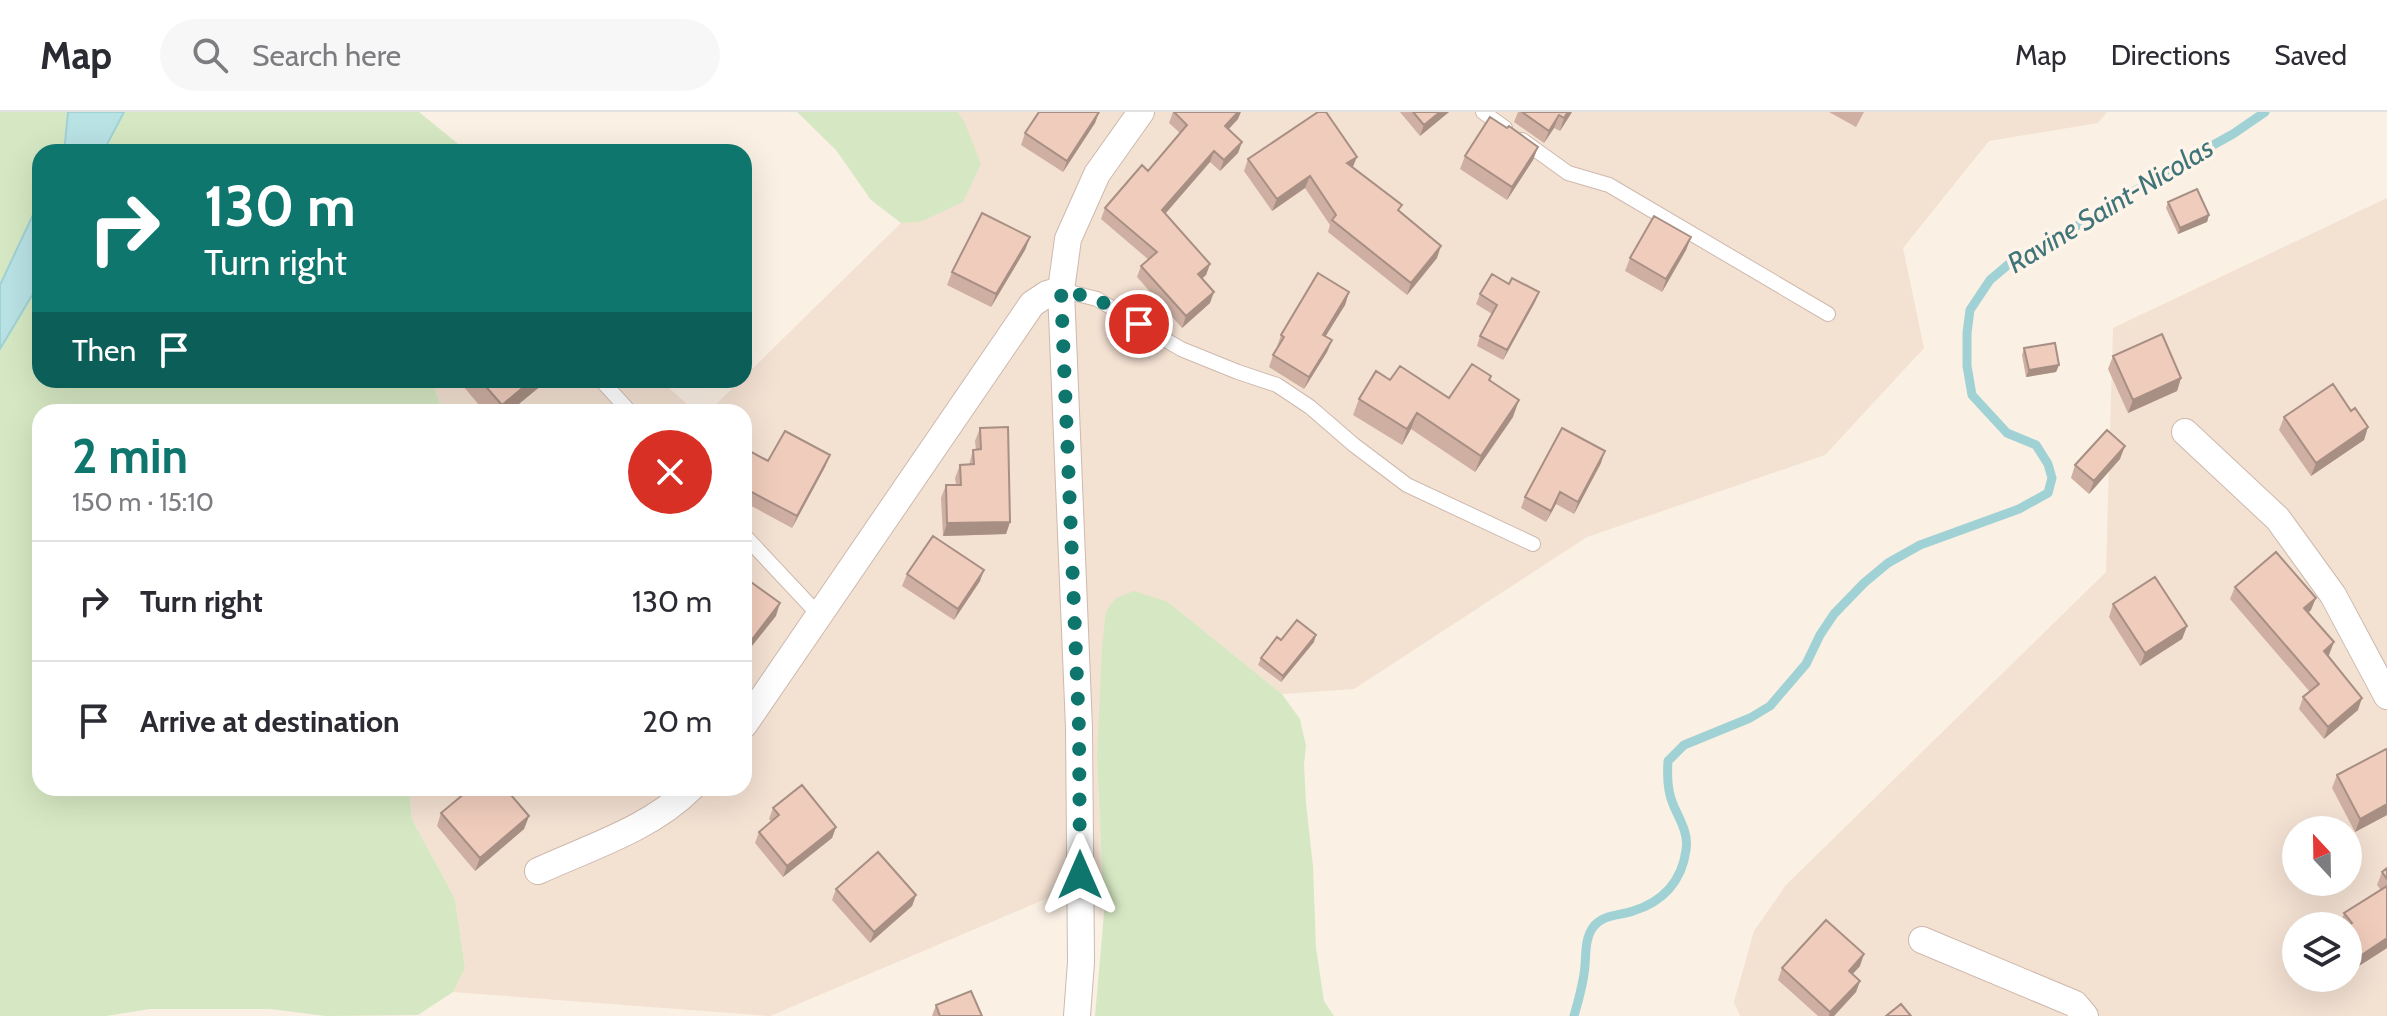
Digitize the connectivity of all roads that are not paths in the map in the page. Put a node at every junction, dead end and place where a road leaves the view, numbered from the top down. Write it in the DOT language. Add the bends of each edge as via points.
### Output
graph roads {
  1 [pos="1141,112"];
  2 [pos="1483,112"];
  3 [pos="1061,290"];
  4 [pos="1828,314"];
  5 [pos="608,388"];
  6 [pos="623,404"];
  7 [pos="2185,432"];
  8 [pos="752,544"];
  9 [pos="1533,544"];
  10 [pos="818,614"];
  11 [pos="2387,696"];
  12 [pos="752,713"];
  13 [pos="683,796"];
  14 [pos="538,871"];
  15 [pos="1922,940"];
  16 [pos="1077,1016"];
  17 [pos="2085,1016"];
  1 -- 3 [label="street" via="1097,174 1068,239"];
  2 -- 4 [label="lane" via="1568,173 1609,185"];
  3 -- 9 [label="lane" via="1097,299 1181,349 1277,385 1407,485"];
  3 -- 10 [label="street" via="1032,304"];
  3 -- 16 [label="street" via="1079,728"];
  5 -- 6 [label="lane"];
  7 -- 11 [label="street" via="2278,519 2333,595"];
  8 -- 10 [label="lane"];
  10 -- 12 [label="street"];
  13 -- 14 [label="street" via="644,824"];
  15 -- 17 [label="street" via="2075,1004"];
}
